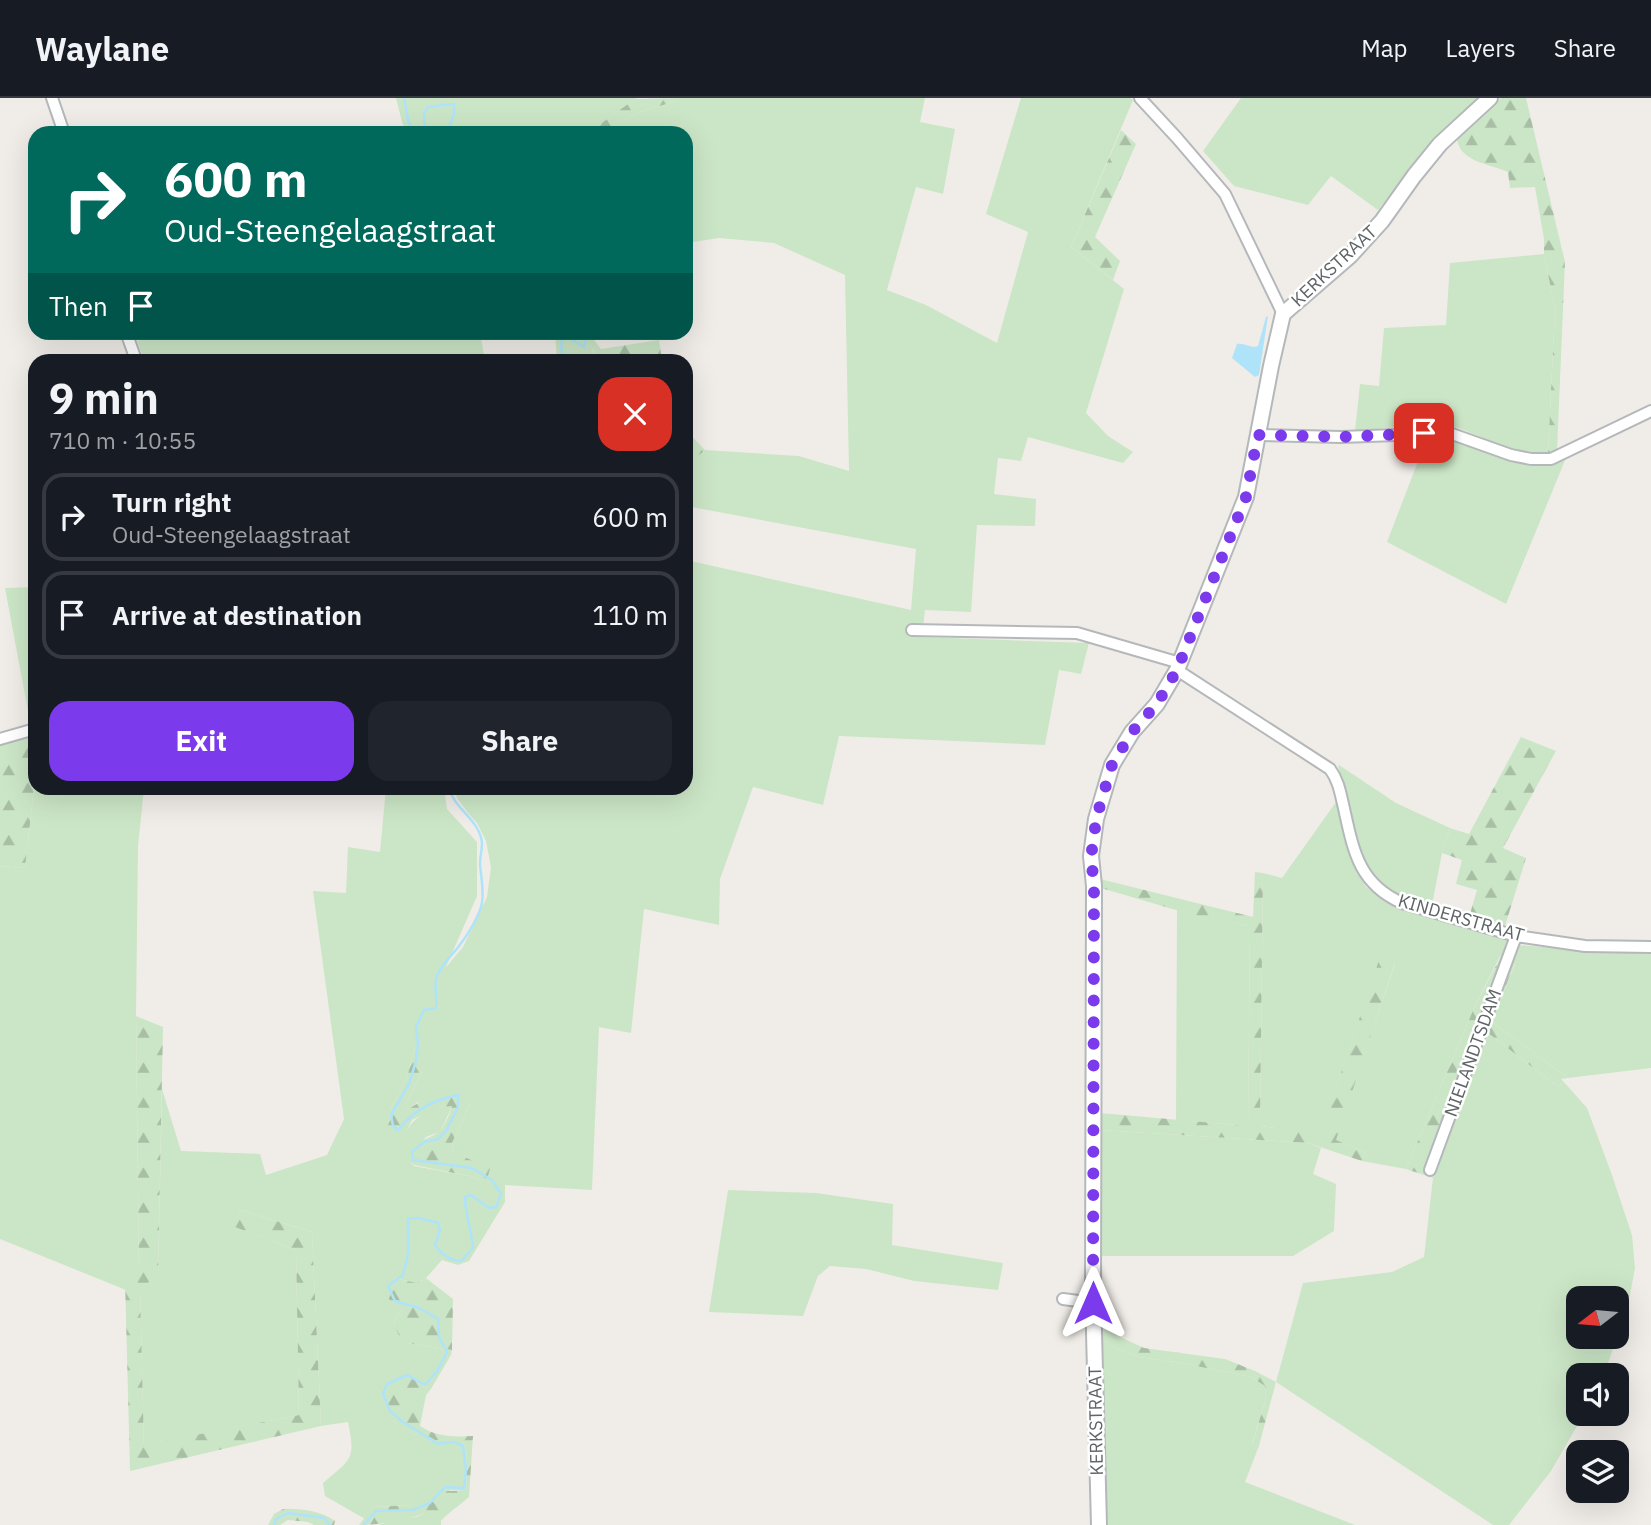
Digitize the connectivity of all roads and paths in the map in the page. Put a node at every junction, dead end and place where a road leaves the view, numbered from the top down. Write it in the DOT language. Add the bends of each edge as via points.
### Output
graph roads {
  1 [pos="52,98"];
  2 [pos="1140,98"];
  3 [pos="1490,98"];
  4 [pos="62,126"];
  5 [pos="1283,314"];
  6 [pos="1651,411"];
  7 [pos="1258,435"];
  8 [pos="912,630"];
  9 [pos="1179,666"];
  10 [pos="28,731"];
  11 [pos="0,739"];
  12 [pos="1516,936"];
  13 [pos="1651,947"];
  14 [pos="1430,1170"];
  15 [pos="1063,1299"];
  16 [pos="1093,1303"];
  17 [pos="1098,1525"];
  1 -- 4 [label="street"];
  2 -- 5 [label="street" via="1226,194"];
  3 -- 5 [label="street, KERKSTRAAT" via="1440,144 1350,256"];
  5 -- 7 [label="street, KERKSTRAAT"];
  6 -- 7 [label="street" via="1551,459 1511,455 1452,434"];
  7 -- 9 [label="street, KERKSTRAAT" via="1246,497"];
  8 -- 9 [label="street, KINDERSTRAAT" via="1077,633"];
  9 -- 12 [label="street, KINDERSTRAAT" via="1330,769 1338,782 1353,849 1379,891 1402,903"];
  9 -- 16 [label="street, KERKSTRAAT" via="1112,765 1091,856"];
  10 -- 11 [label="street"];
  12 -- 13 [label="street, KINDERSTRAAT" via="1585,946"];
  12 -- 14 [label="street, NIELANDTSDAM"];
  15 -- 16 [label="street"];
  16 -- 17 [label="street, KERKSTRAAT"];
}
